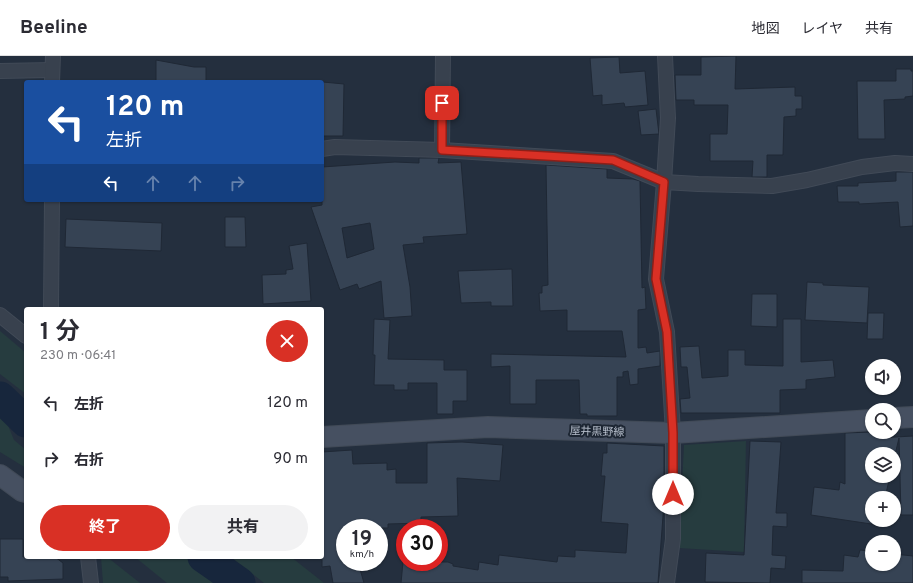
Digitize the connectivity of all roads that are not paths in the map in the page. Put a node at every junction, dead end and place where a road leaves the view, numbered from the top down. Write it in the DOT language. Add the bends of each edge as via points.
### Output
graph roads {
  1 [pos="53,56"];
  2 [pos="443,56"];
  3 [pos="665,56"];
  4 [pos="0,71"];
  5 [pos="52,76"];
  6 [pos="324,149"];
  7 [pos="442,150"];
  8 [pos="913,164"];
  9 [pos="664,182"];
  10 [pos="52,202"];
  11 [pos="51,307"];
  12 [pos="0,315"];
  13 [pos="24,334"];
  14 [pos="913,417"];
  15 [pos="901,418"];
  16 [pos="865,420"];
  17 [pos="673,433"];
  18 [pos="324,437"];
  19 [pos="0,475"];
  20 [pos="24,492"];
  21 [pos="88,559"];
  22 [pos="91,583"];
  23 [pos="667,583"];
  1 -- 5 [label="street"];
  2 -- 7 [label="street"];
  3 -- 9 [label="street" via="668,118"];
  4 -- 5 [label="street"];
  6 -- 7 [label="street"];
  7 -- 9 [label="street" via="613,160"];
  8 -- 9 [label="street" via="895,163 862,167 772,186"];
  9 -- 17 [label="street" via="656,279 667,332"];
  10 -- 11 [label="street"];
  12 -- 13 [label="street"];
  14 -- 15 [label="main road"];
  16 -- 17 [label="main road, 屋井黒野線"];
  17 -- 18 [label="main road, 屋井黒野線" via="488,427"];
  17 -- 23 [label="street" via="673,539"];
  19 -- 20 [label="main road"];
  21 -- 22 [label="street"];
}
